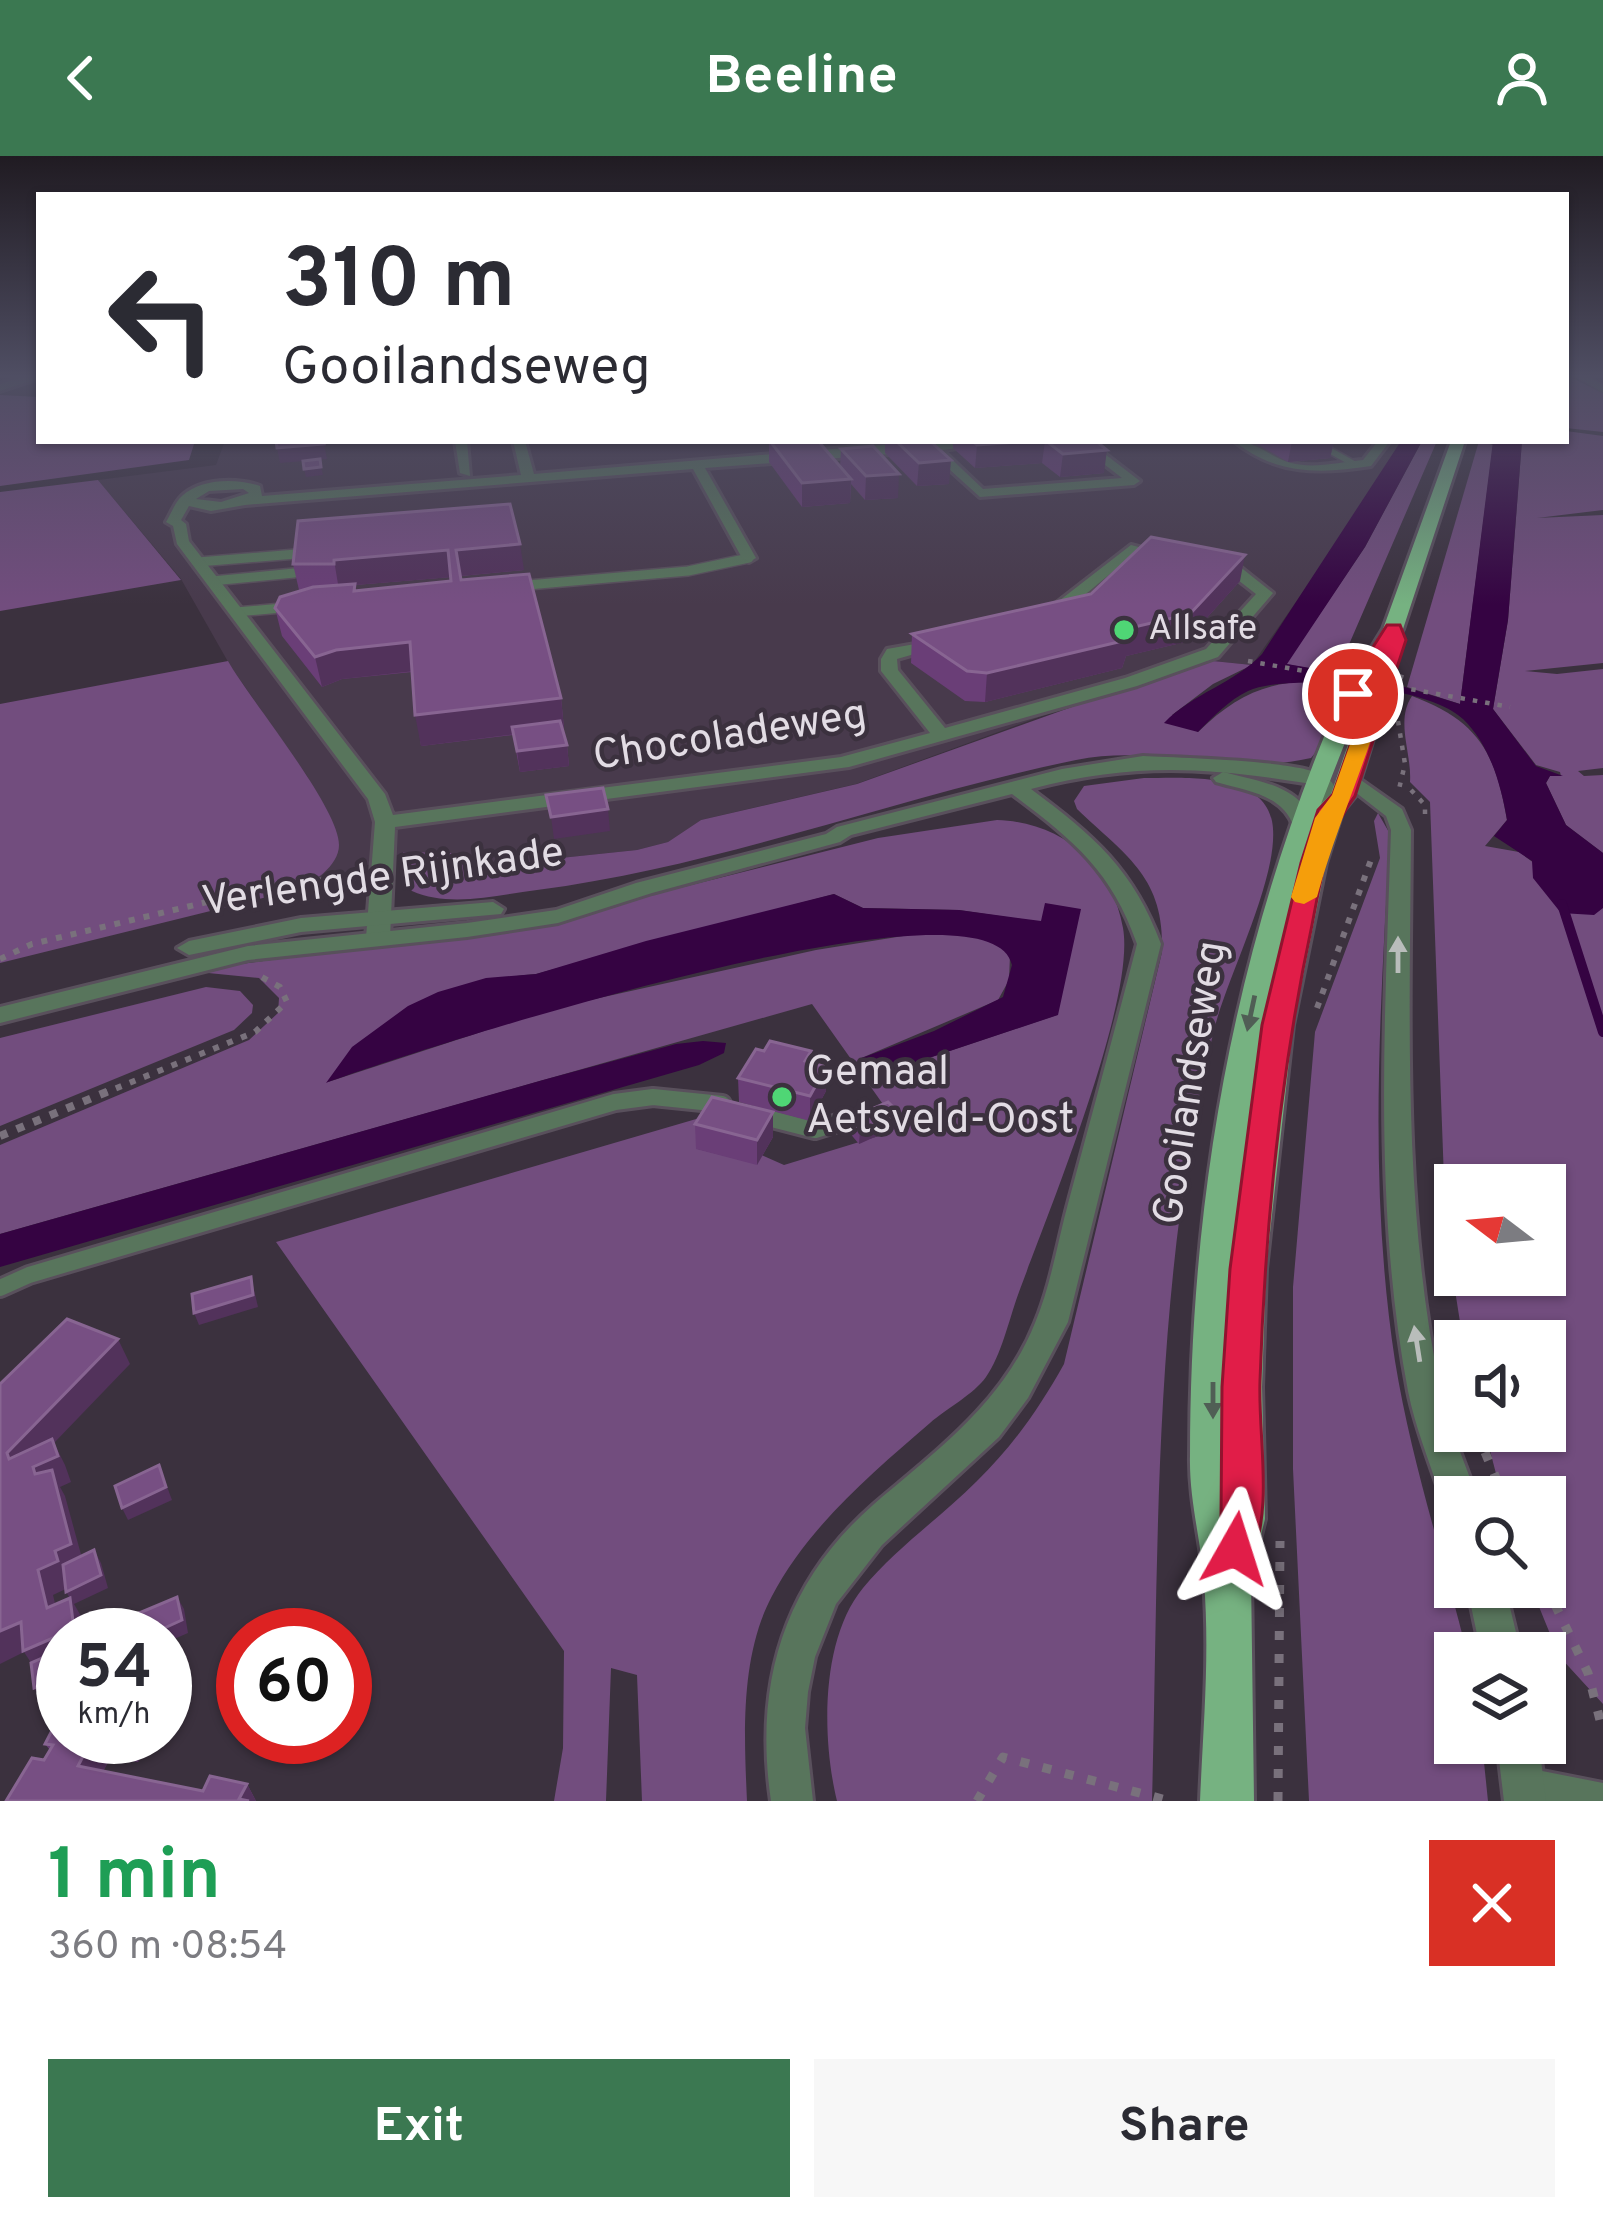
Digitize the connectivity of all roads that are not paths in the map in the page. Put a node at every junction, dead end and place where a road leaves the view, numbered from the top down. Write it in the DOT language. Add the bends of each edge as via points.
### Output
graph roads {
  1 [pos="463,452"];
  2 [pos="522,452"];
  3 [pos="758,452"];
  4 [pos="839,452"];
  5 [pos="937,452"];
  6 [pos="1095,452"];
  7 [pos="1258,452"];
  8 [pos="1332,452"];
  9 [pos="1378,452"];
  10 [pos="1454,452"];
  11 [pos="696,464"];
  12 [pos="1354,464"];
  13 [pos="466,473"];
  14 [pos="527,473"];
  15 [pos="244,493"];
  16 [pos="186,499"];
  17 [pos="227,505"];
  18 [pos="179,524"];
  19 [pos="296,554"];
  20 [pos="749,558"];
  21 [pos="198,562"];
  22 [pos="295,573"];
  23 [pos="212,581"];
  24 [pos="508,587"];
  25 [pos="314,605"];
  26 [pos="236,612"];
  27 [pos="1039,617"];
  28 [pos="956,638"];
  29 [pos="941,736"];
  30 [pos="1023,793"];
  31 [pos="1324,797"];
  32 [pos="385,822"];
  33 [pos="379,929"];
  34 [pos="0,1013"];
  35 [pos="847,1120"];
  36 [pos="0,1288"];
  37 [pos="1452,1476"];
  38 [pos="1521,1764"];
  39 [pos="1526,1795"];
  40 [pos="792,1801"];
  41 [pos="1227,1801"];
  42 [pos="1594,1801"];
  1 -- 13 [label="street"];
  2 -- 14 [label="street"];
  3 -- 14 [label="street"];
  4 -- 11 [label="street"];
  5 -- 6 [label="street" via="980,493 1134,481"];
  7 -- 12 [label="street" via="1285,468"];
  8 -- 12 [label="lane"];
  9 -- 12 [label="street"];
  10 -- 31 [label="main road, Gooilandseweg" via="1386,670"];
  11 -- 14 [label="street"];
  11 -- 20 [label="street"];
  13 -- 14 [label="street"];
  13 -- 15 [label="street"];
  14 -- 15 [label="street"];
  15 -- 16 [label="street" via="206,488"];
  15 -- 17 [label="street"];
  16 -- 17 [label="street"];
  16 -- 18 [label="street" via="173,522"];
  17 -- 18 [label="street"];
  18 -- 21 [label="street"];
  19 -- 21 [label="lane"];
  20 -- 24 [label="lane"];
  21 -- 23 [label="street"];
  22 -- 23 [label="lane"];
  23 -- 26 [label="street"];
  25 -- 26 [label="lane"];
  26 -- 32 [label="street" via="378,798"];
  27 -- 29 [label="street, Chocoladeweg" via="1060,612 1131,549 1234,569 1264,592 1212,653"];
  28 -- 29 [label="street, Chocoladeweg" via="889,659"];
  29 -- 32 [label="street, Chocoladeweg" via="842,763"];
  30 -- 31 [label="street, Verlengde Rijnkade" via="1111,764 1143,762 1237,766"];
  30 -- 31 [label="street, Verlengde Rijnkade" via="1112,776 1212,776 1281,795 1300,814"];
  30 -- 33 [label="street, Verlengde Rijnkade" via="539,917"];
  30 -- 40 [label="street" via="1112,863 1136,901 1149,944 1052,1322 1029,1369 963,1452 866,1536 821,1592 790,1659 782,1752"];
  37 -- 31 [label="street, one-way" via="1425,1394 1402,1219 1401,830 1391,793"];
  31 -- 41 [label="main road, Gooilandseweg" via="1264,1106 1240,1387 1242,1519 1228,1579"];
  32 -- 33 [label="street"];
  33 -- 34 [label="street, Verlengde Rijnkade" via="238,953"];
  35 -- 36 [label="lane" via="807,1131 692,1098 615,1102"];
  38 -- 39 [label="street"];
  39 -- 42 [label="street"];
}
